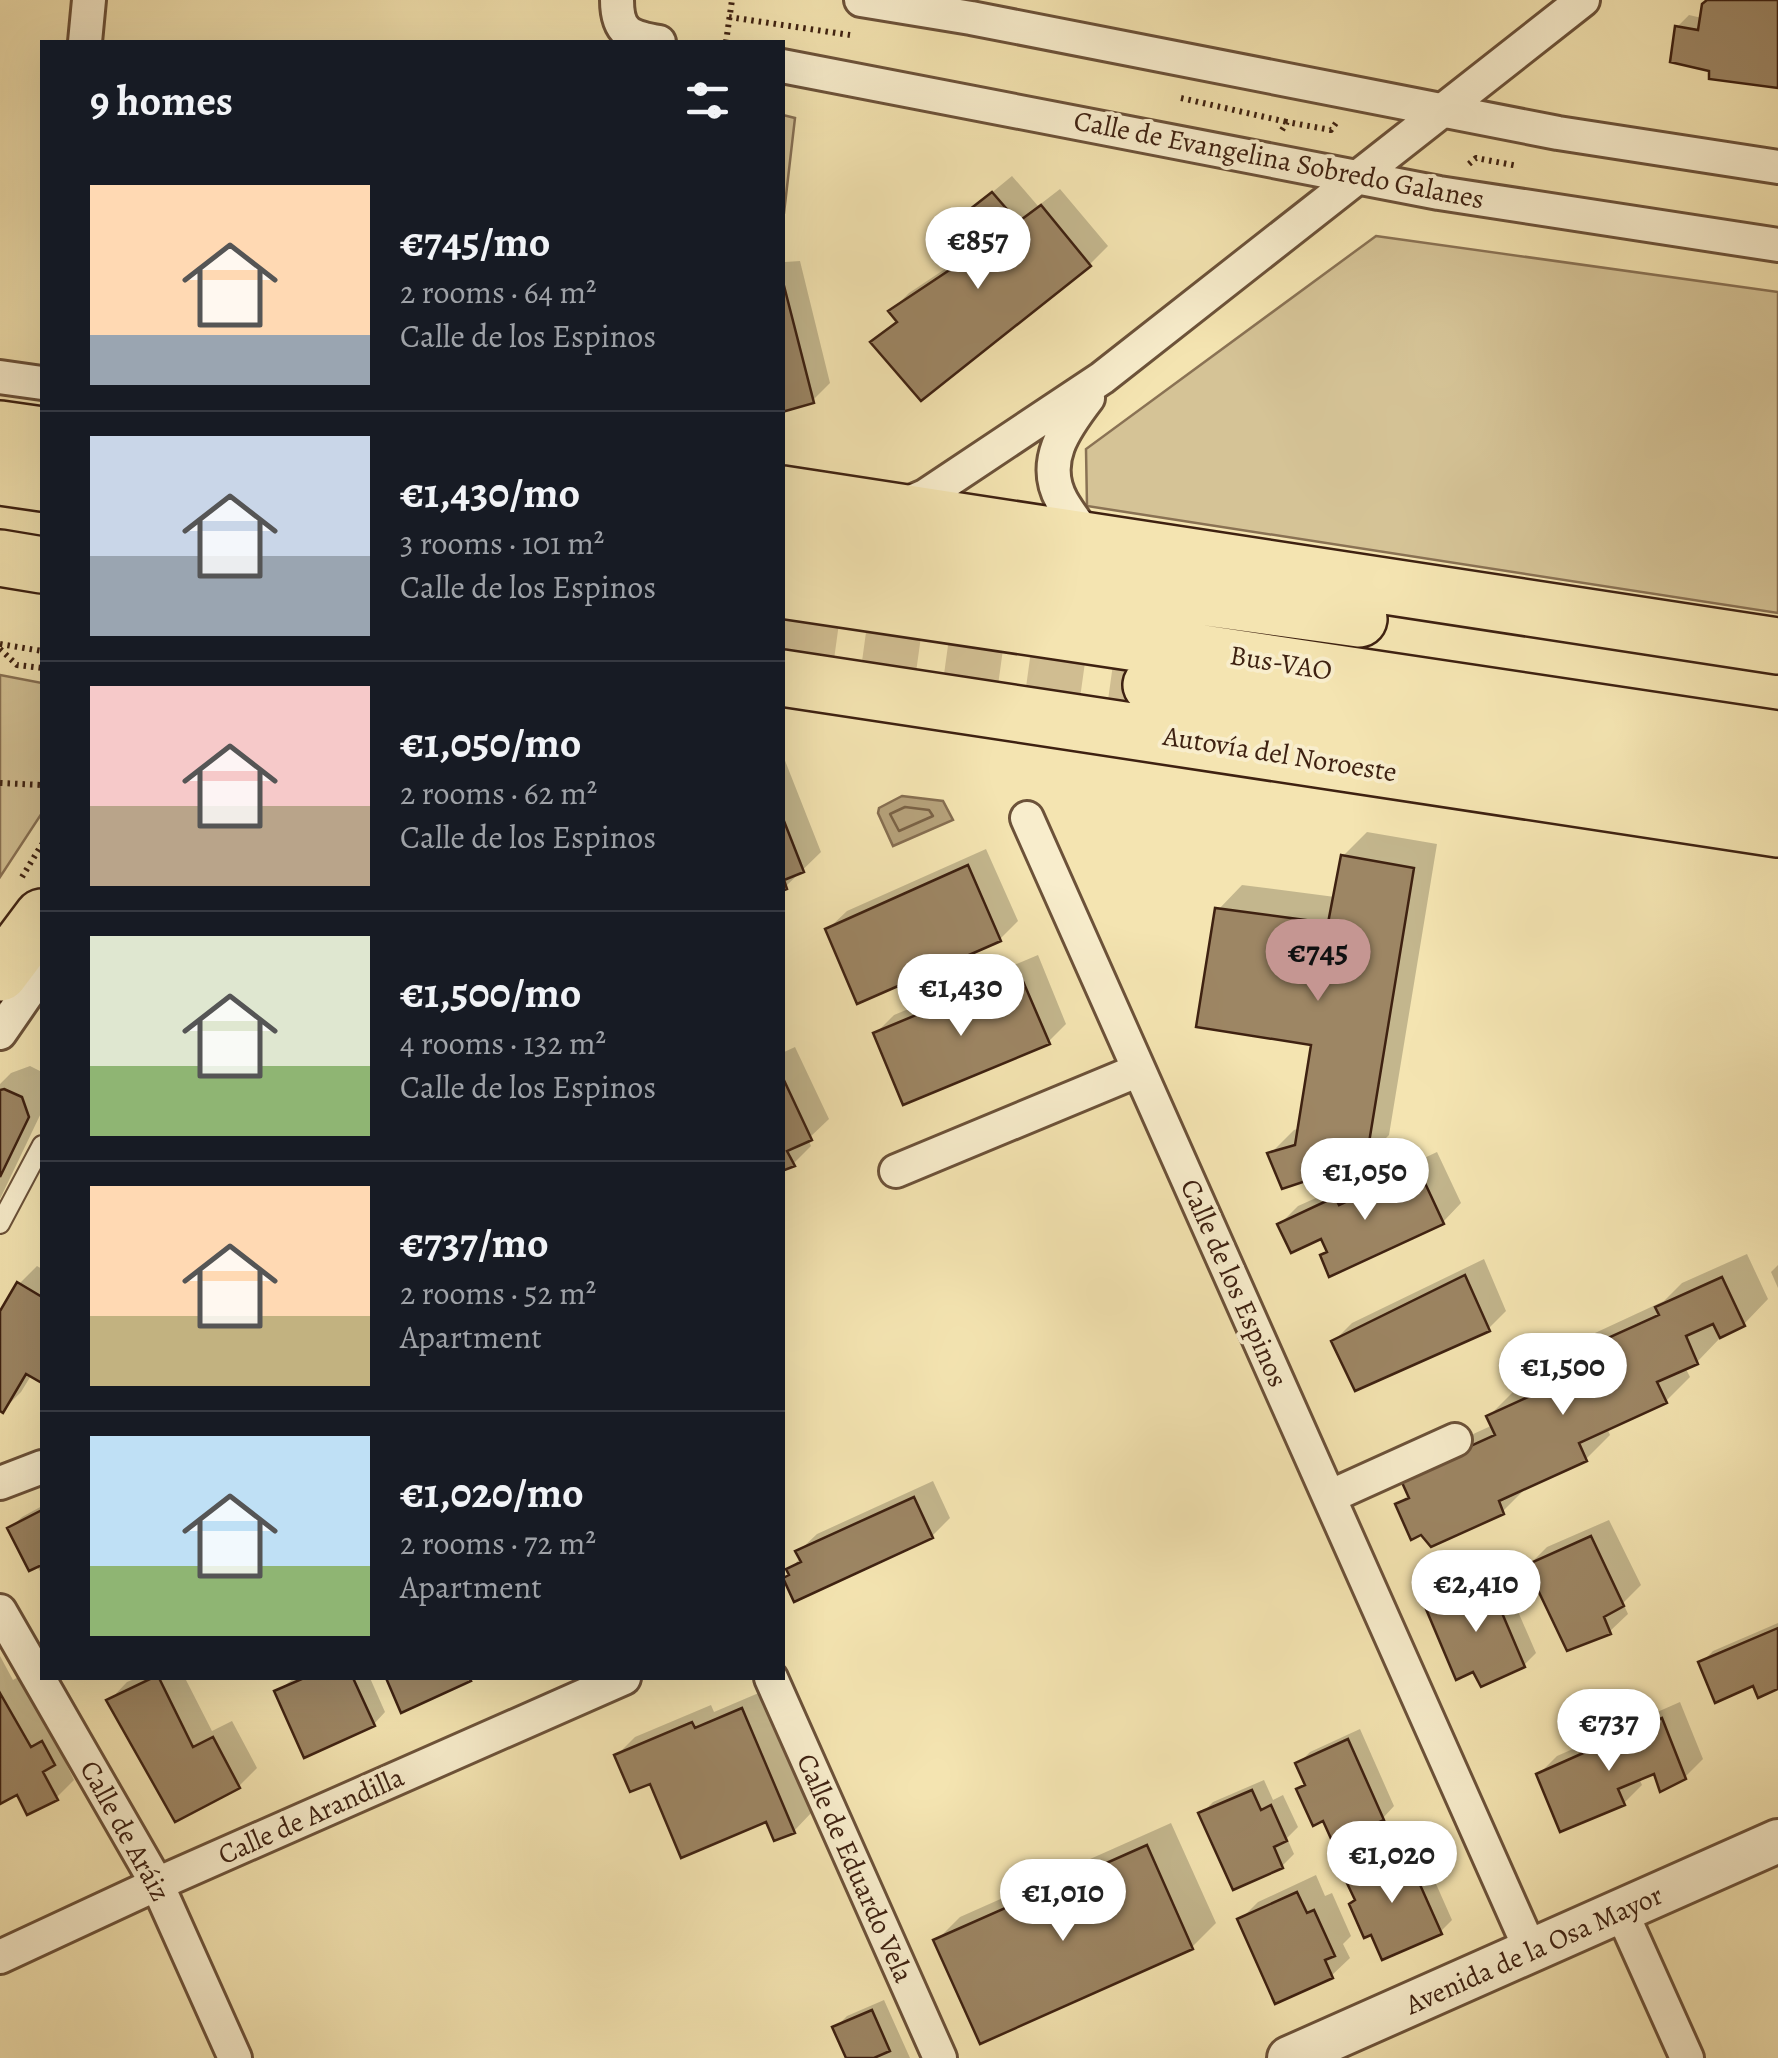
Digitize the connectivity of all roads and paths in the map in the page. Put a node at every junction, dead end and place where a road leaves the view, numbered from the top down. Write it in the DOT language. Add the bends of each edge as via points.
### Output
graph roads {
  1 [pos="90,0"];
  2 [pos="617,0"];
  3 [pos="732,0"];
  4 [pos="861,0"];
  5 [pos="1583,0"];
  6 [pos="85,40"];
  7 [pos="646,40"];
  8 [pos="726,40"];
  9 [pos="785,67"];
  10 [pos="1356,93"];
  11 [pos="1440,112"];
  12 [pos="1262,161"];
  13 [pos="1778,167"];
  14 [pos="1356,178"];
  15 [pos="1778,245"];
  16 [pos="0,376"];
  17 [pos="1102,378"];
  18 [pos="40,382"];
  19 [pos="0,429"];
  20 [pos="40,435"];
  21 [pos="0,477"];
  22 [pos="40,483"];
  23 [pos="785,494"];
  24 [pos="892,510"];
  25 [pos="785,538"];
  26 [pos="1088,541"];
  27 [pos="0,558"];
  28 [pos="40,565"];
  29 [pos="785,590"];
  30 [pos="0,646"];
  31 [pos="1778,646"];
  32 [pos="40,651"];
  33 [pos="40,668"];
  34 [pos="785,678"];
  35 [pos="1778,678"];
  36 [pos="1151,685"];
  37 [pos="1778,739"];
  38 [pos="1778,778"];
  39 [pos="0,783"];
  40 [pos="40,785"];
  41 [pos="1523,792"];
  42 [pos="1027,818"];
  43 [pos="1778,829"];
  44 [pos="1778,848"];
  45 [pos="40,921"];
  46 [pos="0,973"];
  47 [pos="40,975"];
  48 [pos="0,1033"];
  49 [pos="1139,1070"];
  50 [pos="40,1149"];
  51 [pos="896,1172"];
  52 [pos="0,1224"];
  53 [pos="1456,1440"];
  54 [pos="40,1467"];
  55 [pos="0,1483"];
  56 [pos="1329,1497"];
  57 [pos="0,1610"];
  58 [pos="40,1680"];
  59 [pos="40,1680"];
  60 [pos="619,1680"];
  61 [pos="772,1680"];
  62 [pos="1778,1842"];
  63 [pos="157,1884"];
  64 [pos="1621,1911"];
  65 [pos="1532,1952"];
  66 [pos="0,1957"];
  67 [pos="235,2058"];
  68 [pos="940,2058"];
  69 [pos="1289,2058"];
  70 [pos="1687,2058"];
  1 -- 6 [label="street"];
  2 -- 7 [label="street" via="627,32"];
  3 -- 8 [label="path"];
  4 -- 10 [label="street"];
  5 -- 11 [label="street"];
  9 -- 12 [label="street, Calle de Evangelina Sobredo Galanes"];
  10 -- 11 [label="street"];
  10 -- 12 [label="path" via="1332,130 1287,122"];
  11 -- 13 [label="street"];
  11 -- 14 [label="street"];
  12 -- 14 [label="street, Calle de Evangelina Sobredo Galanes"];
  14 -- 15 [label="street, Calle de Evangelina Sobredo Galanes"];
  14 -- 17 [label="street"];
  16 -- 18 [label="street"];
  17 -- 24 [label="street" via="925,496"];
  17 -- 26 [label="street" via="1061,434 1054,458 1060,498"];
  19 -- 20 [label="highway"];
  21 -- 22 [label="highway"];
  23 -- 24 [label="highway"];
  24 -- 26 [label="highway"];
  25 -- 35 [label="highway"];
  26 -- 31 [label="highway"];
  27 -- 28 [label="highway"];
  29 -- 37 [label="highway, Bus-VAO"];
  30 -- 32 [label="path"];
  30 -- 33 [label="path" via="17,665"];
  34 -- 41 [label="highway, Autovía del Noroeste"];
  36 -- 38 [label="highway"];
  39 -- 40 [label="path"];
  41 -- 43 [label="highway, Autovía del Noroeste"];
  41 -- 44 [label="highway"];
  42 -- 49 [label="street, Calle de los Espinos"];
  45 -- 46 [label="highway"];
  47 -- 48 [label="street"];
  49 -- 51 [label="street"];
  49 -- 56 [label="street, Calle de los Espinos"];
  50 -- 52 [label="lane"];
  53 -- 56 [label="street"];
  54 -- 55 [label="street"];
  56 -- 65 [label="street, Calle de los Espinos"];
  57 -- 58 [label="street, Calle de Aráiz"];
  59 -- 63 [label="street, Calle de Aráiz"];
  60 -- 63 [label="street, Calle de Arandilla"];
  61 -- 68 [label="street, Calle de Eduardo Vela"];
  62 -- 64 [label="street, Avenida de la Osa Mayor"];
  63 -- 66 [label="street, Calle de Arandilla"];
  63 -- 67 [label="street, Calle de Aráiz"];
  64 -- 65 [label="street, Avenida de la Osa Mayor"];
  64 -- 70 [label="street"];
  65 -- 69 [label="street, Avenida de la Osa Mayor"];
}
